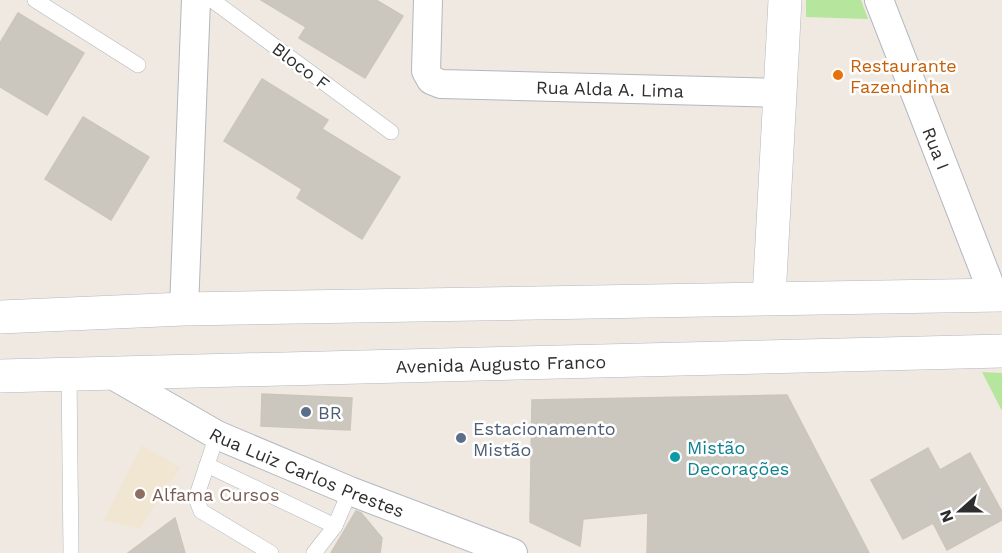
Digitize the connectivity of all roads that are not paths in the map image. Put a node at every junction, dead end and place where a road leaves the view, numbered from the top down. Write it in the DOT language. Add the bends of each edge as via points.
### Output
graph roads {
  1 [pos="35,0"];
  2 [pos="196,0"];
  3 [pos="212,0"];
  4 [pos="428,0"];
  5 [pos="785,0"];
  6 [pos="879,0"];
  7 [pos="138,65"];
  8 [pos="779,93"];
  9 [pos="391,132"];
  10 [pos="998,295"];
  11 [pos="769,298"];
  12 [pos="0,301"];
  13 [pos="184,309"];
  14 [pos="49,316"];
  15 [pos="0,317"];
  16 [pos="1002,351"];
  17 [pos="69,374"];
  18 [pos="109,374"];
  19 [pos="0,376"];
  20 [pos="217,435"];
  21 [pos="207,465"];
  22 [pos="350,491"];
  23 [pos="335,526"];
  24 [pos="71,553"];
  25 [pos="271,553"];
  26 [pos="314,553"];
  27 [pos="513,553"];
  1 -- 7 [label="lane"];
  2 -- 13 [label="street"];
  3 -- 9 [label="lane, Bloco F"];
  4 -- 8 [label="street, Rua Alda A. Lima" via="426,71 431,80 441,84"];
  5 -- 8 [label="main road"];
  6 -- 10 [label="street, Rua I"];
  8 -- 11 [label="main road"];
  10 -- 11 [label="main road"];
  11 -- 13 [label="main road"];
  12 -- 14 [label="main road"];
  13 -- 14 [label="main road"];
  14 -- 15 [label="main road"];
  16 -- 18 [label="main road, Avenida Augusto Franco"];
  17 -- 18 [label="main road, Avenida Augusto Franco"];
  17 -- 19 [label="main road, Avenida Augusto Franco"];
  17 -- 24 [label="lane"];
  18 -- 20 [label="street, Rua Luiz Carlos Prestes"];
  20 -- 21 [label="lane"];
  20 -- 22 [label="street, Rua Luiz Carlos Prestes"];
  21 -- 23 [label="lane"];
  21 -- 25 [label="lane" via="196,498 201,512"];
  22 -- 23 [label="lane"];
  22 -- 27 [label="street, Rua Luiz Carlos Prestes"];
  23 -- 26 [label="lane"];
}
